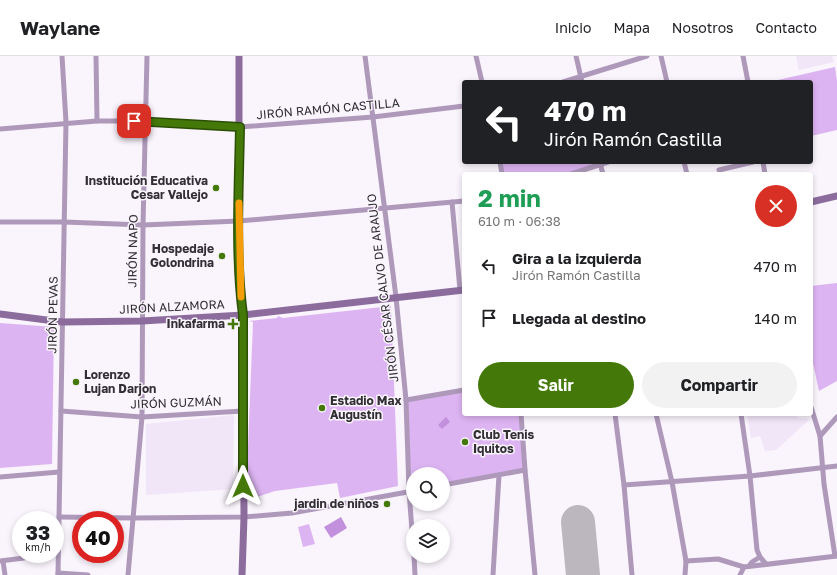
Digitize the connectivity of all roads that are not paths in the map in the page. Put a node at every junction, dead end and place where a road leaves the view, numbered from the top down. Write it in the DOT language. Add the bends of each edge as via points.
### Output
graph roads {
  1 [pos="62,56"];
  2 [pos="96,56"];
  3 [pos="147,56"];
  4 [pos="239,56"];
  5 [pos="365,56"];
  6 [pos="476,56"];
  7 [pos="576,56"];
  8 [pos="647,56"];
  9 [pos="661,56"];
  10 [pos="743,56"];
  11 [pos="580,76"];
  12 [pos="482,80"];
  13 [pos="569,80"];
  14 [pos="581,80"];
  15 [pos="667,80"];
  16 [pos="748,80"];
  17 [pos="462,106"];
  18 [pos="373,117"];
  19 [pos="97,121"];
  20 [pos="146,121"];
  21 [pos="66,122"];
  22 [pos="240,127"];
  23 [pos="0,129"];
  24 [pos="597,164"];
  25 [pos="744,164"];
  26 [pos="719,170"];
  27 [pos="576,172"];
  28 [pos="837,196"];
  29 [pos="462,201"];
  30 [pos="452,202"];
  31 [pos="813,202"];
  32 [pos="384,207"];
  33 [pos="239,221"];
  34 [pos="0,222"];
  35 [pos="64,222"];
  36 [pos="143,225"];
  37 [pos="462,290"];
  38 [pos="396,296"];
  39 [pos="0,314"];
  40 [pos="243,315"];
  41 [pos="142,321"];
  42 [pos="62,322"];
  43 [pos="462,390"];
  44 [pos="406,400"];
  45 [pos="243,410"];
  46 [pos="61,411"];
  47 [pos="813,413"];
  48 [pos="521,416"];
  49 [pos="615,416"];
  50 [pos="656,416"];
  51 [pos="741,416"];
  52 [pos="142,417"];
  53 [pos="837,417"];
  54 [pos="820,436"];
  55 [pos="837,466"];
  56 [pos="410,467"];
  57 [pos="823,468"];
  58 [pos="525,470"];
  59 [pos="59,472"];
  60 [pos="499,475"];
  61 [pos="750,476"];
  62 [pos="0,477"];
  63 [pos="672,482"];
  64 [pos="450,484"];
  65 [pos="624,485"];
  66 [pos="406,492"];
  67 [pos="59,511"];
  68 [pos="64,517"];
  69 [pos="244,517"];
  70 [pos="133,518"];
  71 [pos="836,556"];
  72 [pos="760,557"];
  73 [pos="12,560"];
  74 [pos="2,561"];
  75 [pos="686,561"];
  76 [pos="58,563"];
  77 [pos="414,563"];
  78 [pos="766,564"];
  79 [pos="747,566"];
  80 [pos="58,574"];
  81 [pos="5,575"];
  82 [pos="88,575"];
  83 [pos="128,575"];
  84 [pos="242,575"];
  85 [pos="415,575"];
  86 [pos="493,575"];
  87 [pos="535,575"];
  88 [pos="632,575"];
  89 [pos="685,575"];
  90 [pos="740,575"];
  1 -- 21 [label="street, JIRÓN PEVAS"];
  2 -- 19 [label="street"];
  3 -- 20 [label="street, JIRÓN NAPO"];
  4 -- 22 [label="street"];
  5 -- 18 [label="street, JIRÓN CÉSAR CALVO DE ARAUJO"];
  6 -- 12 [label="street"];
  7 -- 11 [label="street"];
  8 -- 11 [label="street"];
  9 -- 15 [label="street"];
  10 -- 16 [label="street"];
  11 -- 13 [label="street"];
  11 -- 14 [label="street"];
  17 -- 18 [label="street, JIRÓN RAMÓN CASTILLA"];
  18 -- 22 [label="street, JIRÓN RAMÓN CASTILLA"];
  18 -- 32 [label="street, JIRÓN CÉSAR CALVO DE ARAUJO"];
  19 -- 20 [label="street, JIRÓN RAMÓN CASTILLA"];
  19 -- 21 [label="street, JIRÓN RAMÓN CASTILLA"];
  20 -- 22 [label="street, JIRÓN RAMÓN CASTILLA"];
  20 -- 36 [label="street, JIRÓN NAPO"];
  21 -- 23 [label="street, JIRÓN RAMÓN CASTILLA"];
  21 -- 35 [label="street, JIRÓN PEVAS"];
  22 -- 33 [label="street"];
  24 -- 27 [label="street"];
  25 -- 26 [label="street"];
  28 -- 31 [label="street"];
  29 -- 30 [label="street"];
  30 -- 32 [label="street"];
  30 -- 37 [label="street"];
  32 -- 33 [label="street"];
  32 -- 38 [label="street, JIRÓN CÉSAR CALVO DE ARAUJO"];
  33 -- 36 [label="street"];
  33 -- 40 [label="street" via="240,293"];
  34 -- 35 [label="street"];
  35 -- 36 [label="street"];
  35 -- 42 [label="street, JIRÓN PEVAS"];
  36 -- 41 [label="street, JIRÓN NAPO"];
  37 -- 38 [label="street, JIRÓN ALZAMORA"];
  38 -- 40 [label="street, JIRÓN ALZAMORA"];
  38 -- 44 [label="street, JIRÓN CÉSAR CALVO DE ARAUJO"];
  39 -- 42 [label="street, JIRÓN ALZAMORA"];
  40 -- 41 [label="street, JIRÓN ALZAMORA"];
  40 -- 45 [label="street"];
  41 -- 42 [label="street, JIRÓN ALZAMORA"];
  41 -- 52 [label="street, JIRÓN NAPO"];
  42 -- 46 [label="street, JIRÓN PEVAS"];
  43 -- 44 [label="street"];
  44 -- 56 [label="street, JIRÓN CÉSAR CALVO DE ARAUJO"];
  45 -- 52 [label="street, JIRÓN GUZMÁN"];
  45 -- 69 [label="street"];
  46 -- 52 [label="street, JIRÓN GUZMÁN"];
  46 -- 59 [label="street, JIRÓN PEVAS"];
  47 -- 54 [label="street"];
  48 -- 58 [label="street"];
  49 -- 65 [label="street"];
  50 -- 63 [label="street"];
  51 -- 61 [label="street"];
  52 -- 70 [label="street, JIRÓN NAPO"];
  53 -- 54 [label="street"];
  54 -- 57 [label="street"];
  55 -- 57 [label="street"];
  57 -- 61 [label="street"];
  57 -- 71 [label="street"];
  58 -- 60 [label="street"];
  58 -- 87 [label="street"];
  59 -- 62 [label="street"];
  59 -- 67 [label="street, JIRÓN PEVAS"];
  60 -- 64 [label="street"];
  60 -- 86 [label="street"];
  61 -- 63 [label="street"];
  61 -- 72 [label="street" via="757,550"];
  63 -- 65 [label="street"];
  63 -- 75 [label="street"];
  65 -- 88 [label="street"];
  66 -- 69 [label="street" via="292,513"];
  68 -- 70 [label="street"];
  69 -- 70 [label="street"];
  69 -- 84 [label="street"];
  70 -- 83 [label="street, JIRÓN NAPO"];
  71 -- 78 [label="street"];
  72 -- 78 [label="street"];
  72 -- 79 [label="street"];
  73 -- 74 [label="street"];
  74 -- 81 [label="street"];
  75 -- 79 [label="street" via="718,559"];
  75 -- 89 [label="street"];
  76 -- 80 [label="street, JIRÓN PEVAS"];
  77 -- 85 [label="street"];
  78 -- 79 [label="street"];
  79 -- 90 [label="street"];
  80 -- 82 [label="street"];
}
